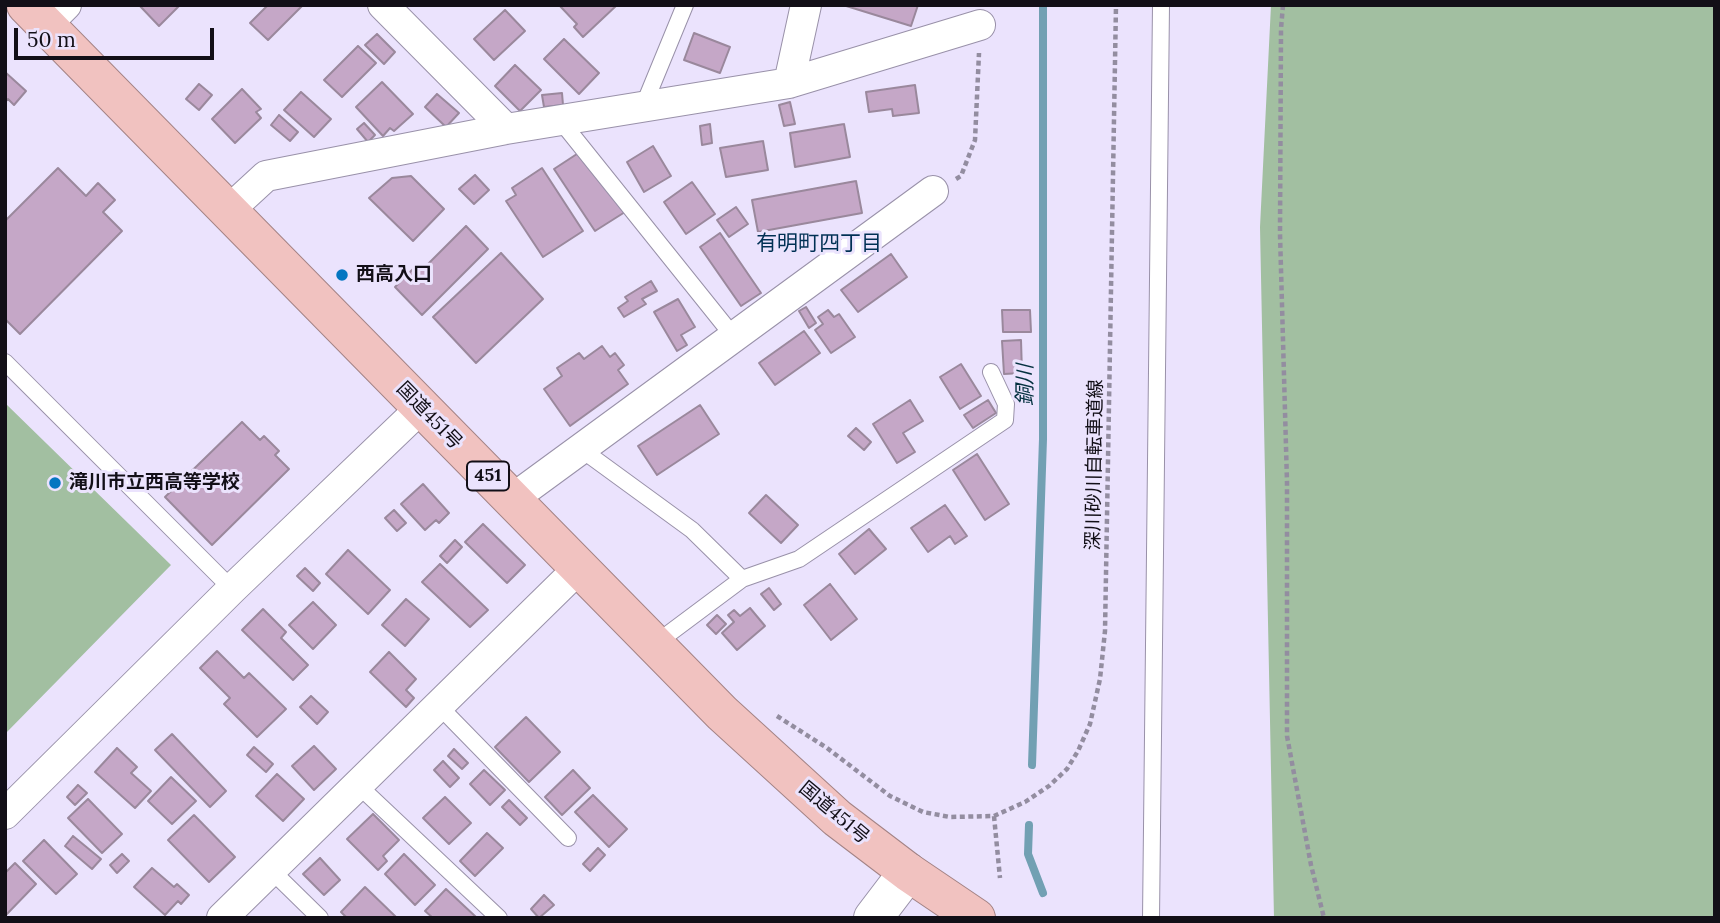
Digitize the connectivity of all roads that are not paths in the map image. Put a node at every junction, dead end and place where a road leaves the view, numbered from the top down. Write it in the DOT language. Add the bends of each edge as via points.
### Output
graph roads {
  1 [pos="383,5"];
  2 [pos="685,5"];
  3 [pos="806,5"];
  4 [pos="1161,5"];
  5 [pos="46,12"];
  6 [pos="980,25"];
  7 [pos="789,83"];
  8 [pos="643,107"];
  9 [pos="560,120"];
  10 [pos="506,129"];
  11 [pos="933,191"];
  12 [pos="228,211"];
  13 [pos="734,337"];
  14 [pos="5,362"];
  15 [pos="990,372"];
  16 [pos="421,408"];
  17 [pos="581,449"];
  18 [pos="512,499"];
  19 [pos="580,567"];
  20 [pos="743,579"];
  21 [pos="232,589"];
  22 [pos="655,644"];
  23 [pos="439,706"];
  24 [pos="358,785"];
  25 [pos="5,814"];
  26 [pos="568,838"];
  27 [pos="271,870"];
  28 [pos="908,872"];
  29 [pos="222,918"];
  30 [pos="320,918"];
  31 [pos="499,918"];
  32 [pos="873,918"];
  33 [pos="976,918"];
  34 [pos="1151,918"];
  1 -- 10 [label="street"];
  2 -- 8 [label="lane"];
  3 -- 7 [label="street"];
  4 -- 34 [label="lane"];
  5 -- 12 [label="highway, 国道451号 / 451"];
  6 -- 7 [label="street"];
  7 -- 8 [label="street"];
  8 -- 9 [label="street"];
  9 -- 10 [label="street"];
  9 -- 13 [label="lane"];
  10 -- 12 [label="street" via="266,176"];
  11 -- 13 [label="street"];
  12 -- 16 [label="highway, 国道451号 / 451"];
  13 -- 17 [label="street"];
  14 -- 21 [label="lane"];
  15 -- 20 [label="lane" via="1006,404 1005,420 799,559"];
  16 -- 18 [label="highway, 国道451号 / 451"];
  16 -- 21 [label="street"];
  17 -- 18 [label="street"];
  17 -- 20 [label="lane" via="692,530"];
  18 -- 19 [label="highway, 国道451号 / 451"];
  19 -- 22 [label="highway, 国道451号 / 451"];
  19 -- 23 [label="street"];
  20 -- 22 [label="lane"];
  21 -- 25 [label="street"];
  22 -- 28 [label="highway, 国道451号 / 451" via="836,818"];
  23 -- 24 [label="street"];
  23 -- 26 [label="lane"];
  24 -- 27 [label="street"];
  24 -- 31 [label="lane"];
  27 -- 29 [label="street"];
  27 -- 30 [label="lane"];
  28 -- 32 [label="street"];
  28 -- 33 [label="highway, 国道451号 / 451"];
}
